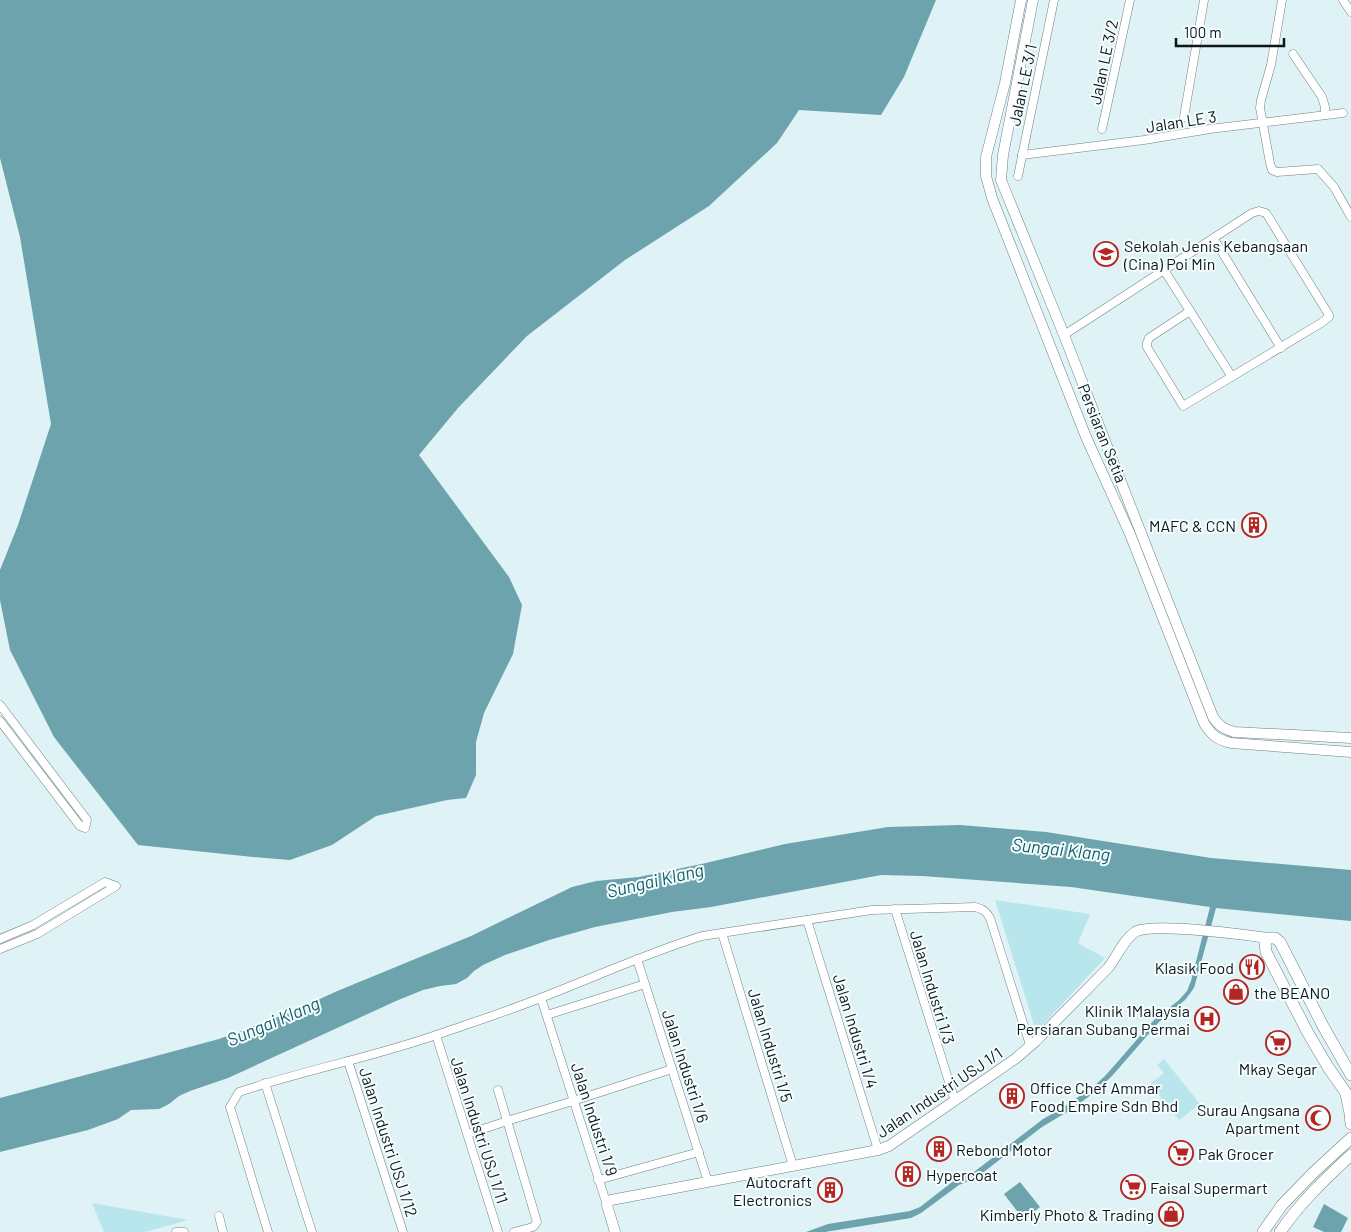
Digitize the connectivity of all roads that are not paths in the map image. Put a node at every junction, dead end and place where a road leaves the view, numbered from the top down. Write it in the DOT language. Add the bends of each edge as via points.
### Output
graph roads {
  1 [pos="1021,0"];
  2 [pos="1033,0"];
  3 [pos="1054,0"];
  4 [pos="1130,0"];
  5 [pos="1204,0"];
  6 [pos="1282,0"];
  7 [pos="1343,0"];
  8 [pos="1351,12"];
  9 [pos="1293,54"];
  10 [pos="1343,112"];
  11 [pos="1325,115"];
  12 [pos="1184,117"];
  13 [pos="1262,124"];
  14 [pos="1102,130"];
  15 [pos="1022,155"];
  16 [pos="1018,176"];
  17 [pos="1351,217"];
  18 [pos="1214,239"];
  19 [pos="1164,270"];
  20 [pos="1190,312"];
  21 [pos="1064,335"];
  22 [pos="1049,342"];
  23 [pos="1281,348"];
  24 [pos="1232,377"];
  25 [pos="0,705"];
  26 [pos="0,721"];
  27 [pos="1221,726"];
  28 [pos="1212,735"];
  29 [pos="1351,738"];
  30 [pos="1351,752"];
  31 [pos="895,909"];
  32 [pos="807,920"];
  33 [pos="722,933"];
  34 [pos="1268,938"];
  35 [pos="0,939"];
  36 [pos="0,949"];
  37 [pos="638,959"];
  38 [pos="646,984"];
  39 [pos="541,998"];
  40 [pos="547,1014"];
  41 [pos="436,1036"];
  42 [pos="1030,1046"];
  43 [pos="348,1061"];
  44 [pos="672,1069"];
  45 [pos="1351,1075"];
  46 [pos="265,1083"];
  47 [pos="498,1090"];
  48 [pos="1348,1096"];
  49 [pos="573,1101"];
  50 [pos="955,1101"];
  51 [pos="507,1121"];
  52 [pos="1351,1124"];
  53 [pos="468,1134"];
  54 [pos="1351,1138"];
  55 [pos="1340,1148"];
  56 [pos="878,1150"];
  57 [pos="699,1152"];
  58 [pos="1349,1158"];
  59 [pos="793,1166"];
  60 [pos="598,1180"];
  61 [pos="708,1182"];
  62 [pos="607,1205"];
  63 [pos="218,1216"];
  64 [pos="176,1232"];
  65 [pos="184,1232"];
  66 [pos="223,1232"];
  67 [pos="268,1232"];
  68 [pos="312,1232"];
  69 [pos="403,1232"];
  70 [pos="498,1232"];
  71 [pos="514,1232"];
  72 [pos="615,1232"];
  73 [pos="1263,1232"];
  74 [pos="1280,1232"];
  1 -- 22 [label="street, Persiaran Setia" via="986,157 986,176"];
  2 -- 21 [label="street, Persiaran Setia" via="1001,180"];
  3 -- 15 [label="street, Jalan LE 3/1"];
  4 -- 14 [label="street, Jalan LE 3/2"];
  5 -- 12 [label="street"];
  6 -- 13 [label="street" via="1271,65 1261,100"];
  7 -- 8 [label="street"];
  9 -- 11 [label="street" via="1322,97"];
  10 -- 11 [label="street, Jalan LE 3"];
  11 -- 13 [label="street, Jalan LE 3"];
  13 -- 15 [label="street, Jalan LE 3"];
  13 -- 17 [label="street" via="1272,170 1318,169 1334,187"];
  15 -- 16 [label="street, Jalan LE 3/1"];
  18 -- 19 [label="street"];
  18 -- 23 [label="street"];
  18 -- 23 [label="street" via="1252,213 1266,213 1329,315"];
  19 -- 20 [label="street"];
  19 -- 21 [label="street"];
  20 -- 24 [label="street"];
  20 -- 24 [label="street" via="1149,338 1147,343 1182,406"];
  21 -- 22 [label="street"];
  21 -- 27 [label="street, Persiaran Setia" via="1213,718"];
  22 -- 28 [label="street, Persiaran Setia" via="1130,534 1204,723"];
  23 -- 24 [label="street"];
  25 -- 26 [label="street" via="87,820 85,828 80,826"];
  27 -- 28 [label="street"];
  27 -- 29 [label="street" via="1234,732"];
  28 -- 30 [label="street" via="1231,743"];
  31 -- 32 [label="street"];
  31 -- 42 [label="street" via="975,907 984,910 990,918"];
  31 -- 50 [label="street, Jalan Industri 1/3"];
  32 -- 33 [label="street"];
  32 -- 56 [label="street, Jalan Industri 1/4"];
  33 -- 37 [label="street" via="702,936"];
  33 -- 59 [label="street, Jalan Industri 1/5"];
  34 -- 42 [label="street, Jalan Industri USJ 1/1" via="1162,928 1139,930 1128,939 1114,962"];
  34 -- 45 [label="main road" via="1280,942"];
  34 -- 48 [label="main road" via="1266,952 1308,1033"];
  35 -- 36 [label="street" via="33,925 105,882 116,886 37,934"];
  37 -- 38 [label="street, Jalan Industri 1/6"];
  37 -- 39 [label="street"];
  38 -- 40 [label="street"];
  38 -- 44 [label="street, Jalan Industri 1/6"];
  39 -- 40 [label="street, Jalan Industri 1/9"];
  39 -- 41 [label="street"];
  40 -- 49 [label="street, Jalan Industri 1/9"];
  41 -- 43 [label="street"];
  41 -- 53 [label="street, Jalan Industri USJ 1/11"];
  42 -- 50 [label="street, Jalan Industri USJ 1/1"];
  43 -- 46 [label="street"];
  43 -- 69 [label="street, Jalan Industri USJ 1/12"];
  44 -- 49 [label="street"];
  44 -- 57 [label="street, Jalan Industri 1/6"];
  46 -- 67 [label="street" via="239,1092 230,1108"];
  46 -- 68 [label="street"];
  47 -- 51 [label="street"];
  48 -- 52 [label="main road"];
  49 -- 51 [label="street"];
  49 -- 60 [label="street, Jalan Industri 1/9"];
  50 -- 56 [label="street, Jalan Industri USJ 1/1" via="889,1146"];
  51 -- 53 [label="street"];
  51 -- 71 [label="street" via="538,1222 532,1228"];
  52 -- 55 [label="main road"];
  53 -- 70 [label="street, Jalan Industri USJ 1/11"];
  54 -- 55 [label="main road"];
  55 -- 73 [label="main road" via="1282,1205"];
  56 -- 59 [label="street, Jalan Industri USJ 1/1"];
  57 -- 60 [label="street"];
  57 -- 61 [label="street, Jalan Industri 1/6"];
  58 -- 74 [label="main road" via="1312,1192"];
  59 -- 61 [label="street, Jalan Industri USJ 1/1"];
  60 -- 62 [label="street, Jalan Industri 1/9"];
  61 -- 62 [label="street, Jalan Industri USJ 1/1" via="611,1200"];
  62 -- 72 [label="street, Jalan Industri 1/9"];
  63 -- 66 [label="street"];
  64 -- 65 [label="street"];
}
